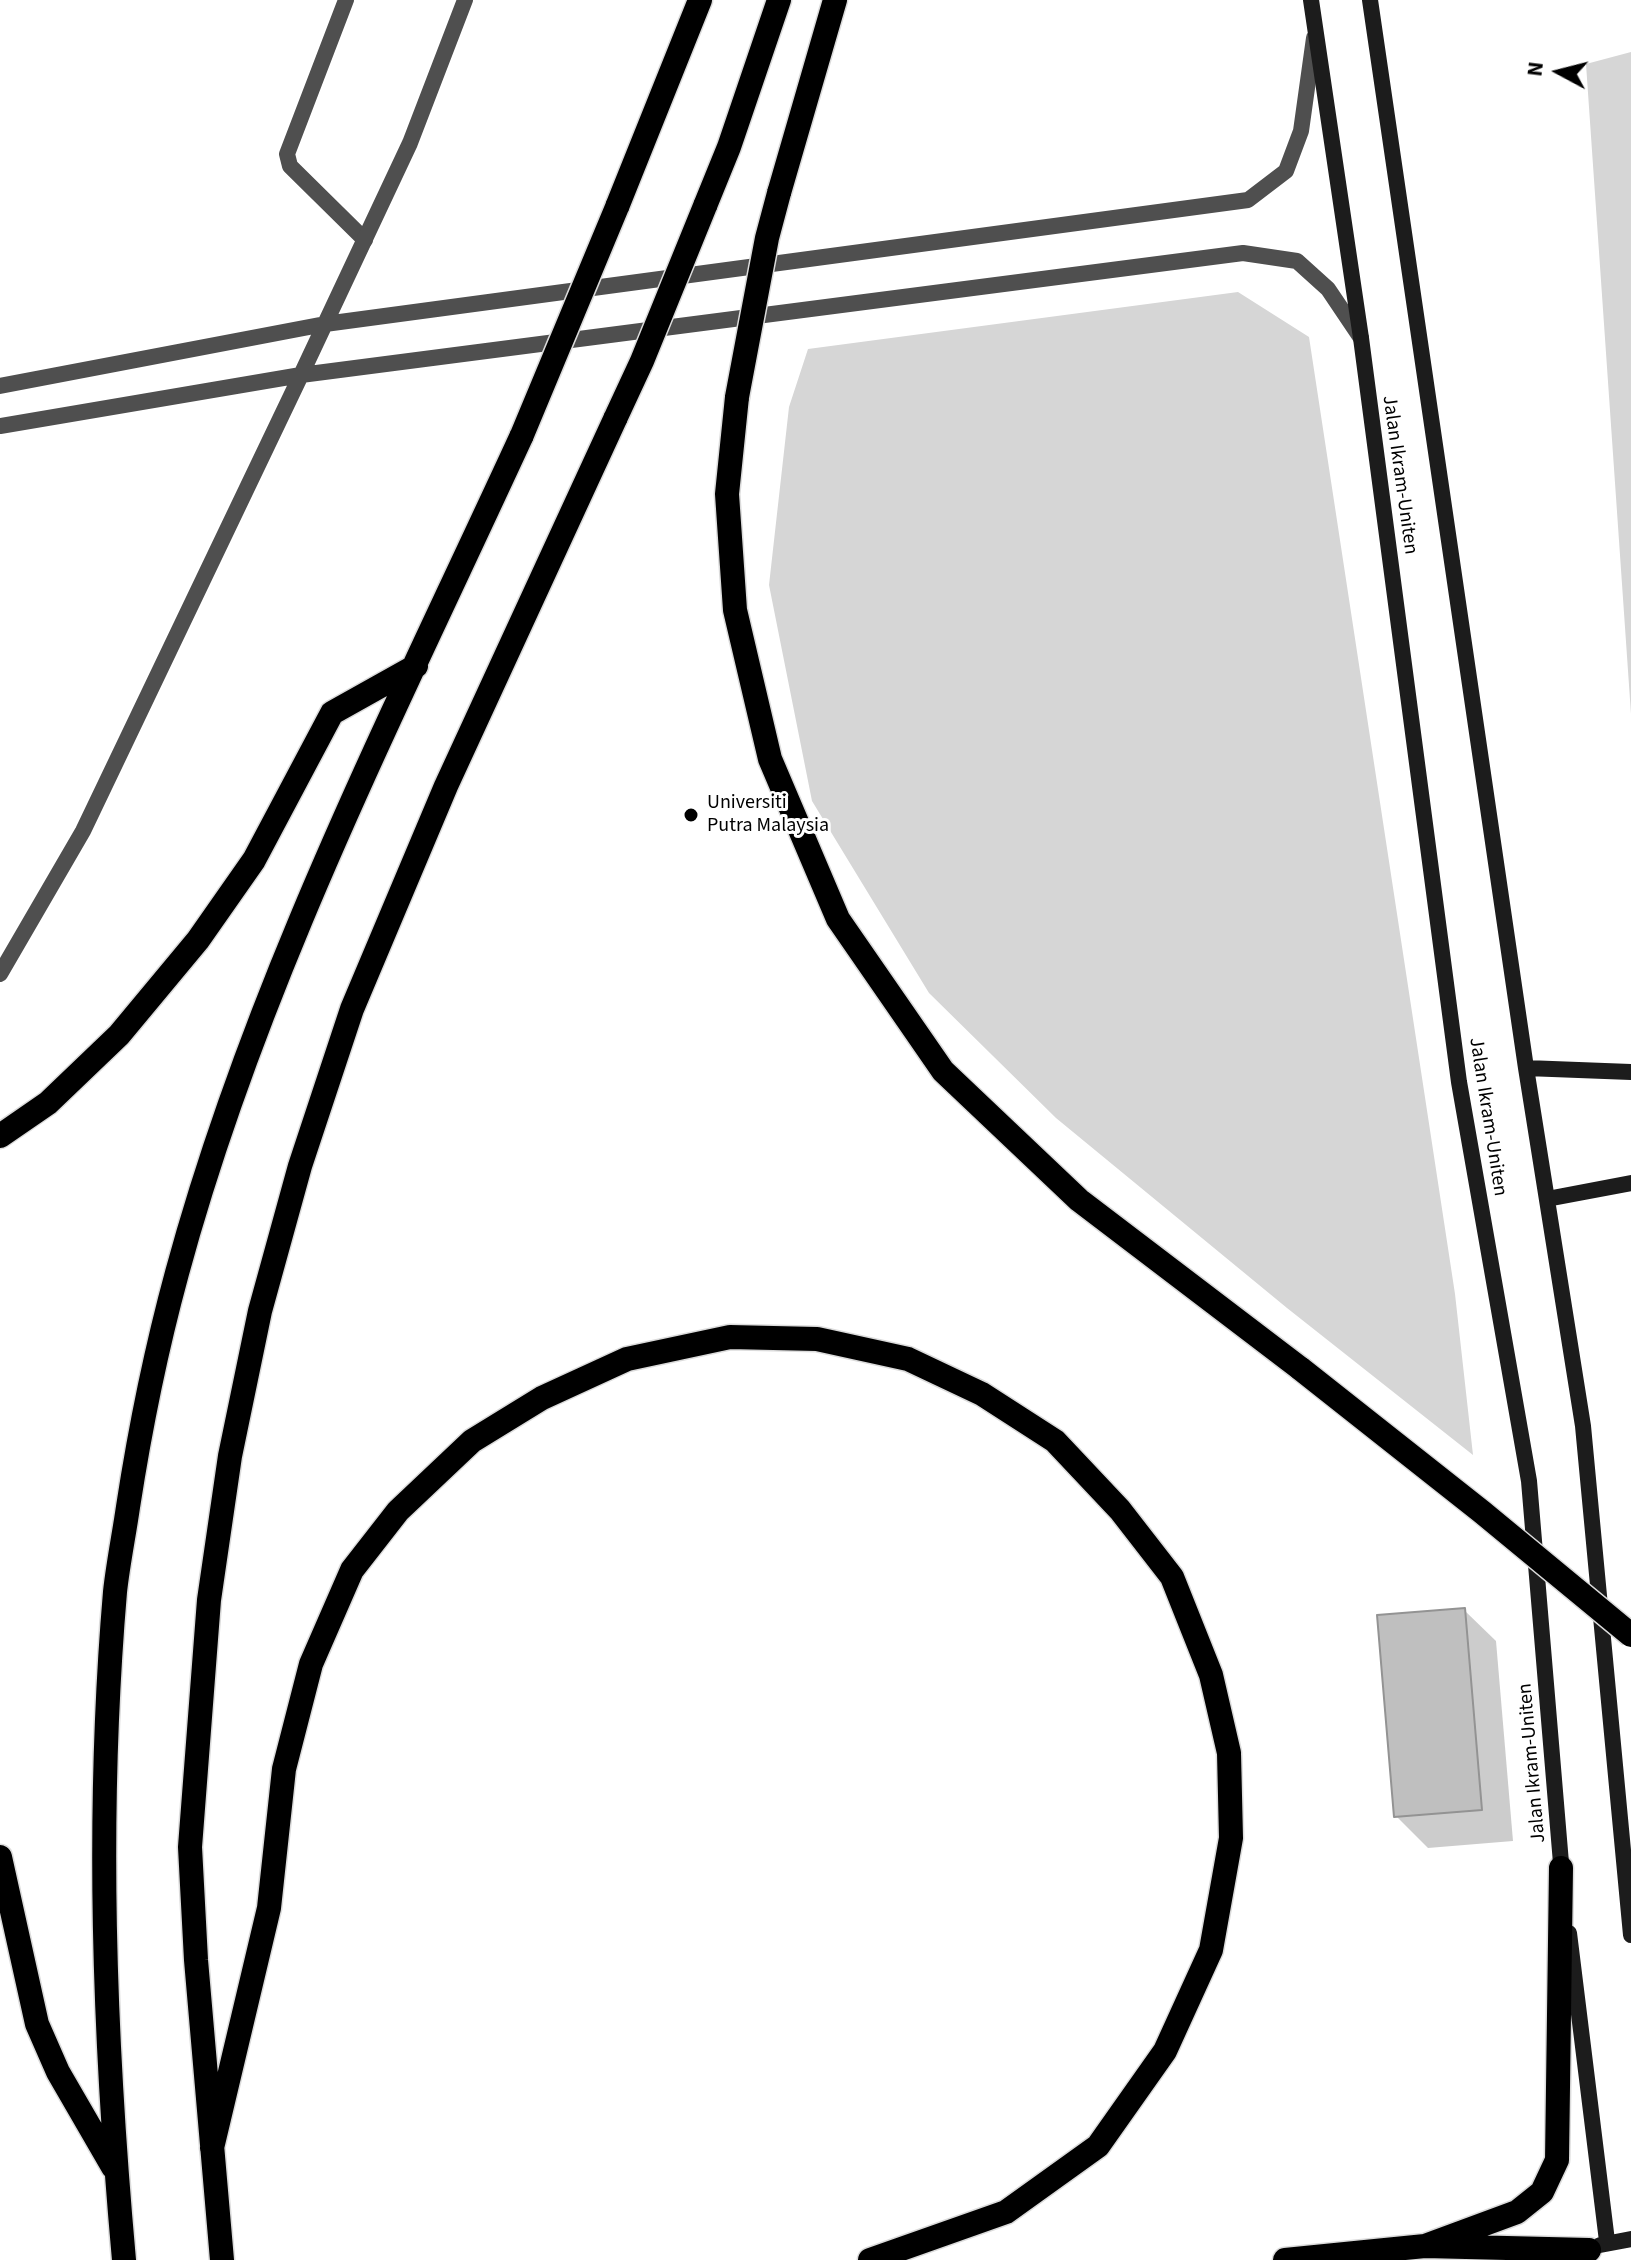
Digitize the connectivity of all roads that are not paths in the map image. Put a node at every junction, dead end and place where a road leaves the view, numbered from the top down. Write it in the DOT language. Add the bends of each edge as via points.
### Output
graph roads {
  1 [pos="346,0"];
  2 [pos="465,0"];
  3 [pos="700,0"];
  4 [pos="779,0"];
  5 [pos="835,0"];
  6 [pos="1311,0"];
  7 [pos="1370,0"];
  8 [pos="1316,28"];
  9 [pos="365,240"];
  10 [pos="325,324"];
  11 [pos="1361,338"];
  12 [pos="301,375"];
  13 [pos="0,386"];
  14 [pos="0,426"];
  15 [pos="416,666"];
  16 [pos="0,974"];
  17 [pos="1526,1068"];
  18 [pos="1631,1072"];
  19 [pos="0,1136"];
  20 [pos="1631,1183"];
  21 [pos="1547,1199"];
  22 [pos="1631,1635"];
  23 [pos="0,1857"];
  24 [pos="1561,1868"];
  25 [pos="1631,1935"];
  26 [pos="212,2148"];
  27 [pos="116,2173"];
  28 [pos="1631,2239"];
  29 [pos="1425,2246"];
  30 [pos="1590,2250"];
  31 [pos="124,2260"];
  32 [pos="222,2260"];
  33 [pos="870,2260"];
  34 [pos="1285,2260"];
  1 -- 9 [label="street" via="287,154 290,166"];
  2 -- 9 [label="street" via="410,143"];
  3 -- 15 [label="highway, bridge" via="522,435"];
  4 -- 26 [label="highway, bridge" via="729,147 642,361 446,786 352,1009 260,1311 230,1456 209,1600 190,1847"];
  5 -- 22 [label="highway, bridge" via="767,238 737,397 727,494 735,610 770,759 838,919 943,1071 1079,1200 1301,1369"];
  6 -- 8 [label="main road, Jalan Ikram-Uniten"];
  7 -- 17 [label="main road, Jalan Ikram-Uniten"];
  8 -- 10 [label="street" via="1301,131 1286,171 1248,200"];
  8 -- 11 [label="main road, Jalan Ikram-Uniten"];
  9 -- 10 [label="street"];
  10 -- 12 [label="street"];
  10 -- 13 [label="street"];
  11 -- 12 [label="street" via="1328,289 1297,261 1243,253"];
  11 -- 24 [label="main road, Jalan Ikram-Uniten" via="1459,1082 1529,1481"];
  12 -- 14 [label="street"];
  12 -- 16 [label="street" via="83,831"];
  15 -- 19 [label="highway" via="332,713 254,860 198,940 119,1035 48,1103"];
  15 -- 27 [label="highway" via="295,930 218,1135 176,1275 138,1445 116,1589 104,1794 103,1945"];
  17 -- 18 [label="main road"];
  17 -- 21 [label="main road, Jalan Ikram-Uniten"];
  20 -- 21 [label="main road"];
  21 -- 25 [label="main road, Jalan Ikram-Uniten" via="1583,1426"];
  23 -- 27 [label="highway" via="37,2024"];
  24 -- 29 [label="highway" via="1557,2160 1542,2192 1517,2212"];
  24 -- 30 [label="main road, Jalan Ikram-Uniten"];
  26 -- 32 [label="highway"];
  26 -- 33 [label="highway" via="269,1908 284,1769 311,1664 352,1570 398,1511 472,1441 542,1398 627,1359 730,1337 817,1339 908,1359 982,1394 1055,1441 1120,1510 1172,1577 1211,1675 1229,1753 1231,1838 1211,1950 1165,2051 1107,2134 1006,2212"];
  27 -- 31 [label="highway"];
  28 -- 30 [label="main road"];
  29 -- 30 [label="highway"];
  29 -- 34 [label="highway"];
}
